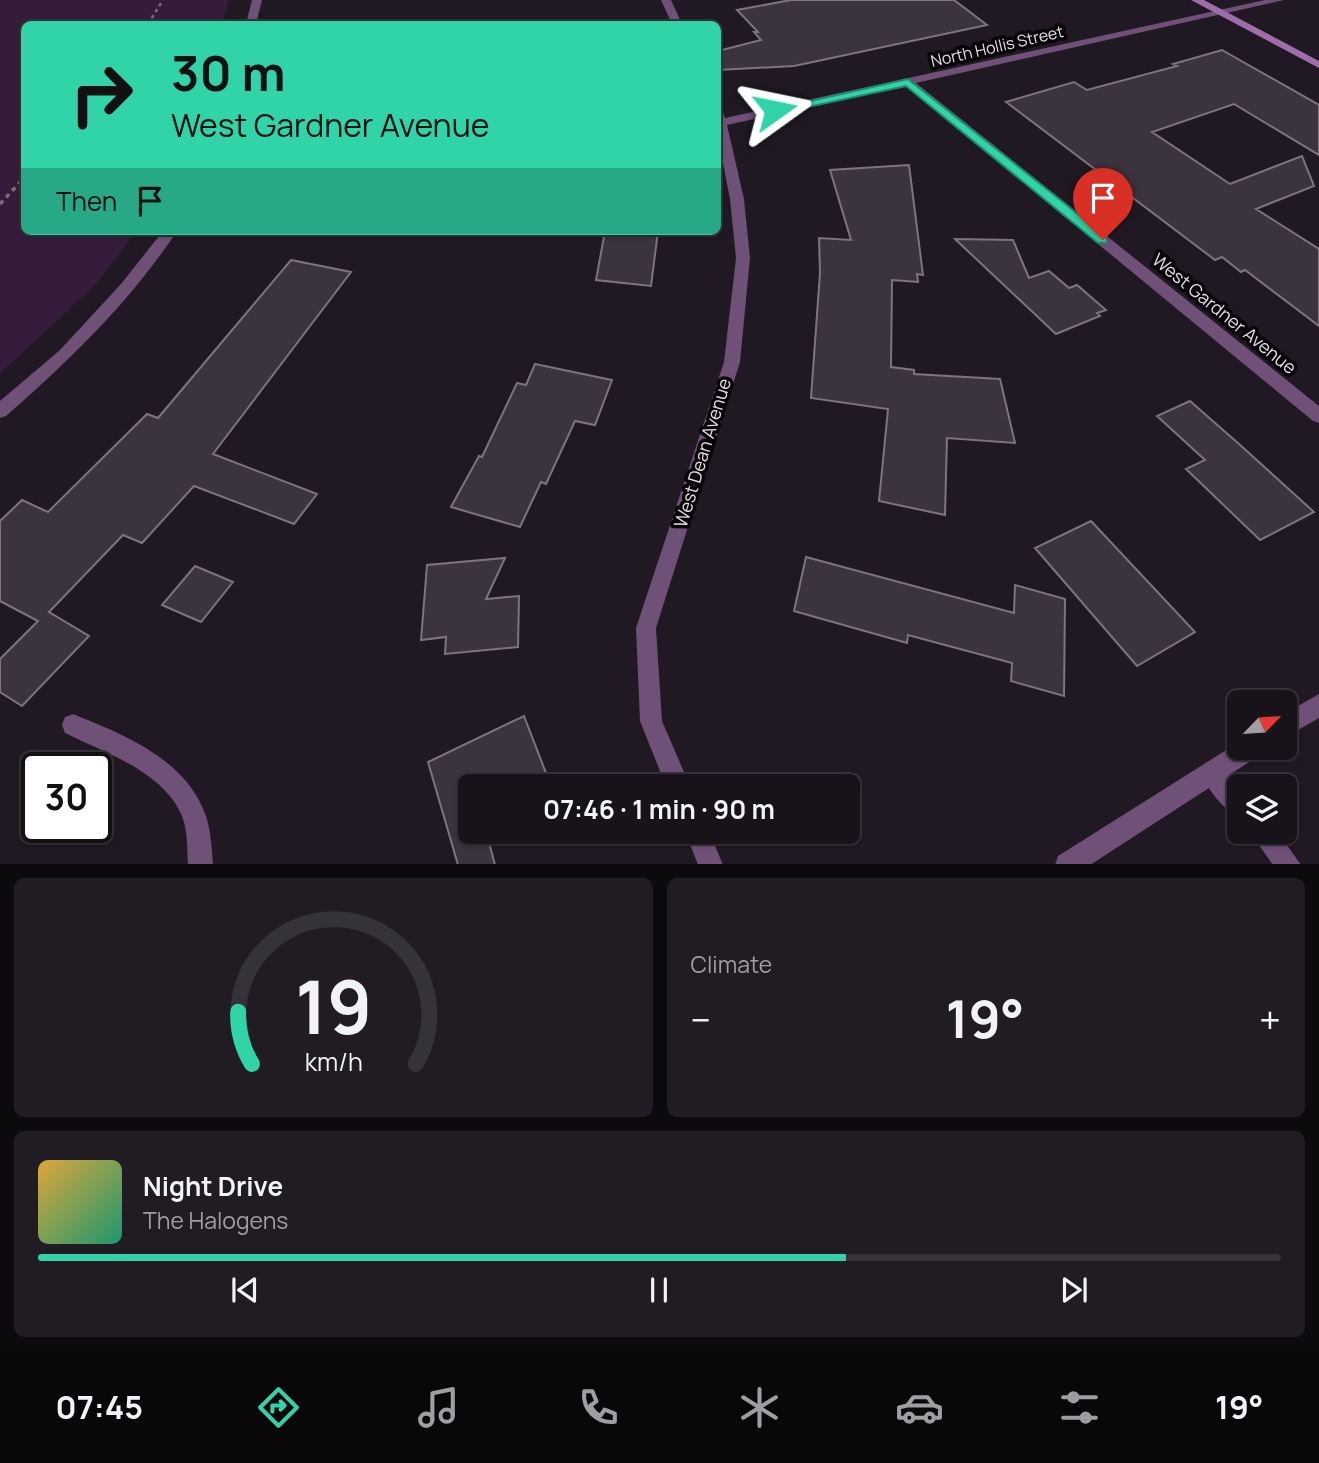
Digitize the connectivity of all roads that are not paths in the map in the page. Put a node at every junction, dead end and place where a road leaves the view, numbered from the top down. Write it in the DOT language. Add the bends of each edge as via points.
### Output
graph roads {
  1 [pos="257,0"];
  2 [pos="666,0"];
  3 [pos="1196,0"];
  4 [pos="1279,0"];
  5 [pos="1221,13"];
  6 [pos="252,21"];
  7 [pos="676,21"];
  8 [pos="1319,65"];
  9 [pos="908,82"];
  10 [pos="721,117"];
  11 [pos="721,122"];
  12 [pos="167,235"];
  13 [pos="0,411"];
  14 [pos="1319,416"];
  15 [pos="1319,705"];
  16 [pos="1297,719"];
  17 [pos="74,725"];
  18 [pos="1231,760"];
  19 [pos="1212,772"];
  20 [pos="673,774"];
  21 [pos="1227,790"];
  22 [pos="703,844"];
  23 [pos="1272,844"];
  24 [pos="201,864"];
  25 [pos="711,864"];
  26 [pos="1067,864"];
  27 [pos="1289,864"];
  1 -- 6 [label="street"];
  2 -- 7 [label="street"];
  3 -- 5 [label="main road"];
  4 -- 5 [label="street, North Hollis Street"];
  5 -- 8 [label="main road"];
  5 -- 9 [label="street, North Hollis Street"];
  9 -- 10 [label="street, North Hollis Street"];
  9 -- 14 [label="street, West Gardner Avenue"];
  11 -- 20 [label="street, West Dean Avenue" via="743,258 732,362 646,628 651,721"];
  12 -- 13 [label="street" via="66,354"];
  15 -- 16 [label="street"];
  17 -- 24 [label="street" via="165,773 179,786 195,819"];
  18 -- 19 [label="street"];
  19 -- 21 [label="street"];
  19 -- 26 [label="street"];
  22 -- 25 [label="street"];
  23 -- 27 [label="street"];
}
